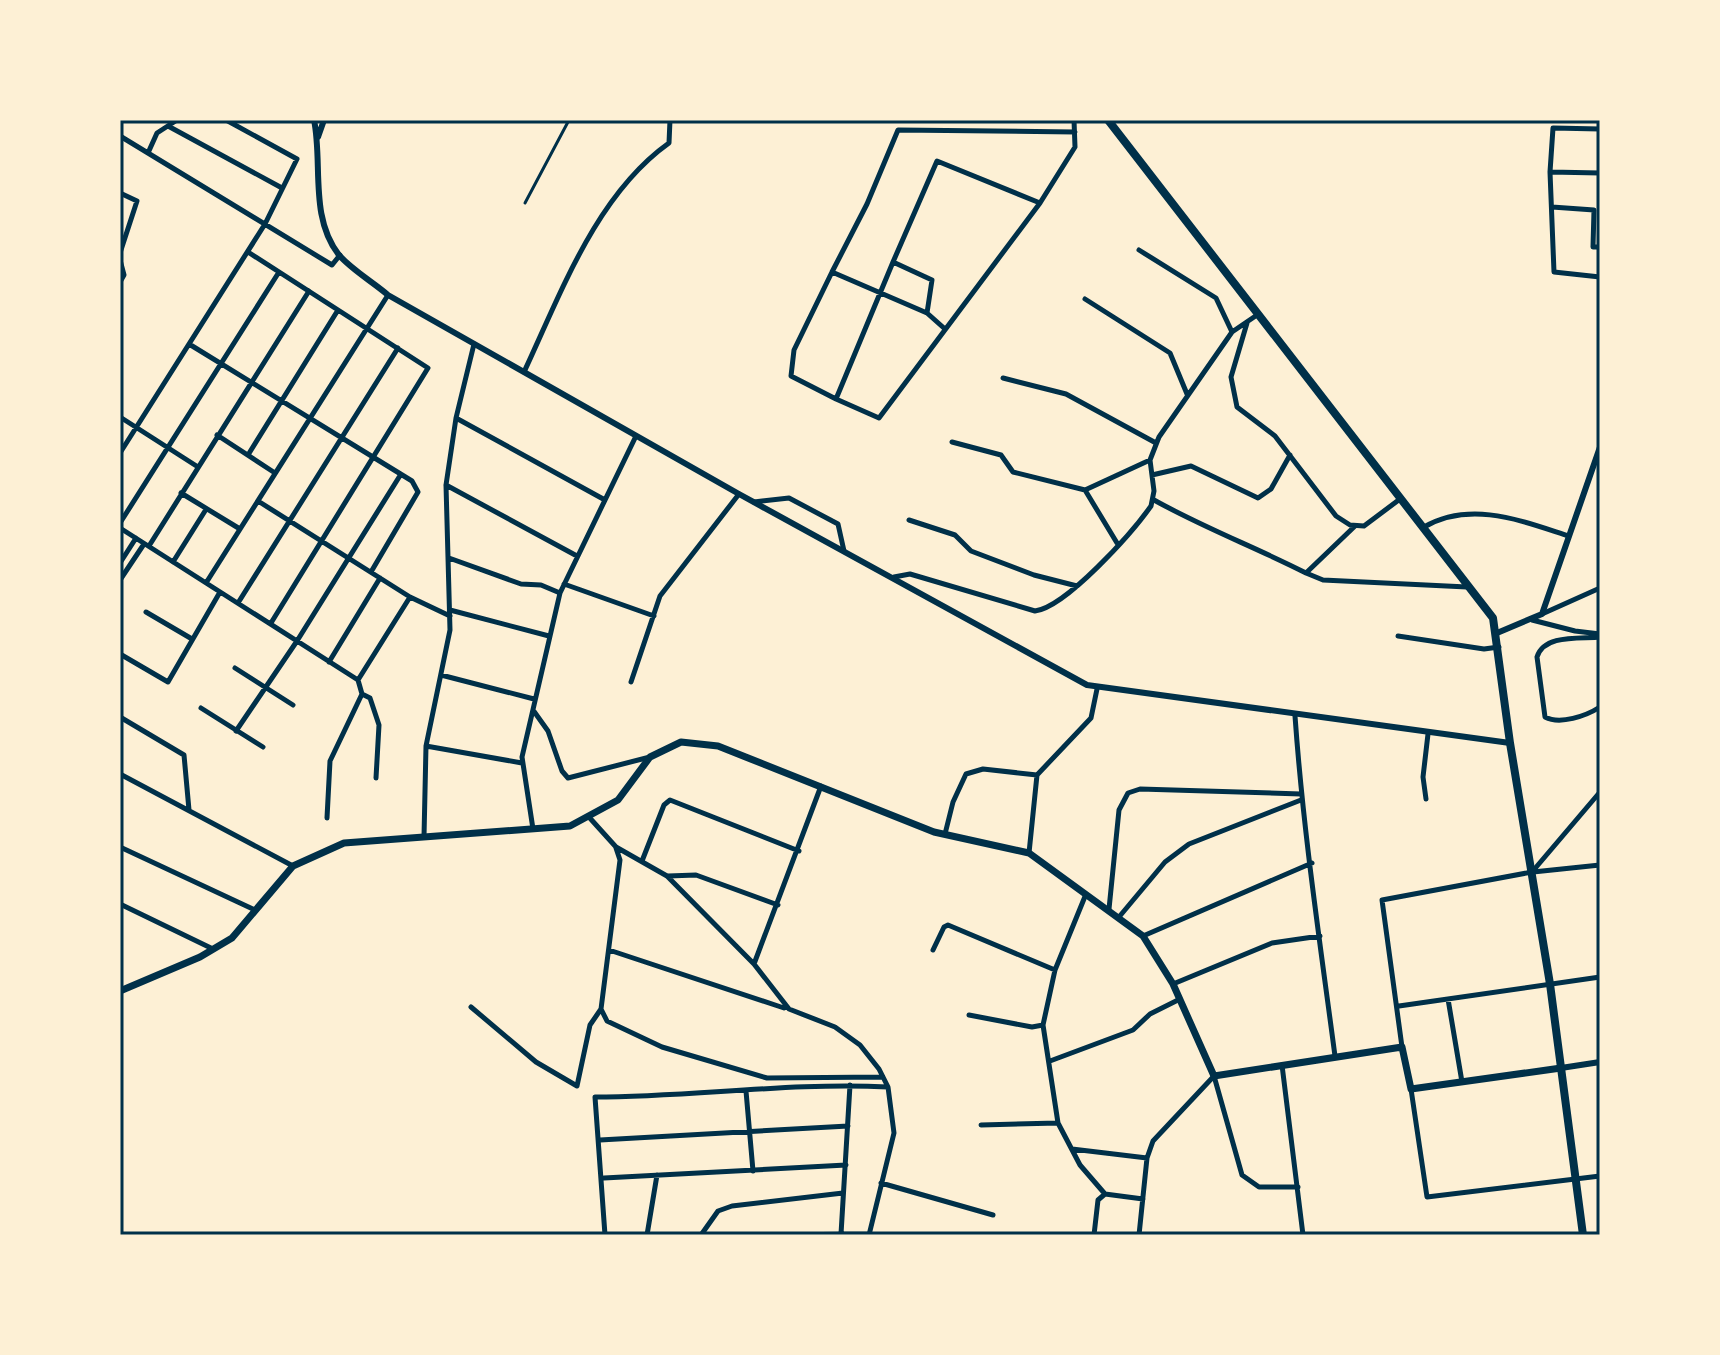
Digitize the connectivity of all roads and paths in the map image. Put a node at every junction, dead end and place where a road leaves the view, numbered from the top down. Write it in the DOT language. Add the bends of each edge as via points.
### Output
graph roads {
  1 [pos="177,120"];
  2 [pos="226,120"];
  3 [pos="314,120"];
  4 [pos="324,120"];
  5 [pos="569,120"];
  6 [pos="670,120"];
  7 [pos="1074,120"];
  8 [pos="1108,120"];
  9 [pos="168,126"];
  10 [pos="1600,129"];
  11 [pos="1075,132"];
  12 [pos="120,136"];
  13 [pos="316,140"];
  14 [pos="148,153"];
  15 [pos="1550,172"];
  16 [pos="1600,173"];
  17 [pos="282,188"];
  18 [pos="120,193"];
  19 [pos="525,203"];
  20 [pos="1040,203"];
  21 [pos="1552,207"];
  22 [pos="1597,210"];
  23 [pos="265,224"];
  24 [pos="1600,247"];
  25 [pos="1139,250"];
  26 [pos="248,252"];
  27 [pos="120,253"];
  28 [pos="340,255"];
  29 [pos="120,260"];
  30 [pos="893,262"];
  31 [pos="279,272"];
  32 [pos="832,272"];
  33 [pos="1600,277"];
  34 [pos="120,282"];
  35 [pos="309,291"];
  36 [pos="388,295"];
  37 [pos="880,295"];
  38 [pos="1085,299"];
  39 [pos="338,310"];
  40 [pos="927,313"];
  41 [pos="1257,315"];
  42 [pos="1247,322"];
  43 [pos="367,329"];
  44 [pos="945,329"];
  45 [pos="1232,332"];
  46 [pos="189,344"];
  47 [pos="474,344"];
  48 [pos="398,348"];
  49 [pos="221,363"];
  50 [pos="523,372"];
  51 [pos="1003,378"];
  52 [pos="251,382"];
  53 [pos="1187,394"];
  54 [pos="836,399"];
  55 [pos="282,401"];
  56 [pos="120,417"];
  57 [pos="310,418"];
  58 [pos="456,418"];
  59 [pos="136,427"];
  60 [pos="217,435"];
  61 [pos="636,436"];
  62 [pos="342,437"];
  63 [pos="952,442"];
  64 [pos="1156,443"];
  65 [pos="1600,447"];
  66 [pos="168,448"];
  67 [pos="120,453"];
  68 [pos="248,455"];
  69 [pos="1290,455"];
  70 [pos="373,457"];
  71 [pos="1150,460"];
  72 [pos="198,467"];
  73 [pos="275,473"];
  74 [pos="401,474"];
  75 [pos="1152,475"];
  76 [pos="446,485"];
  77 [pos="1085,490"];
  78 [pos="181,493"];
  79 [pos="739,494"];
  80 [pos="1400,499"];
  81 [pos="605,500"];
  82 [pos="1153,500"];
  83 [pos="258,501"];
  84 [pos="753,502"];
  85 [pos="205,511"];
  86 [pos="909,520"];
  87 [pos="289,521"];
  88 [pos="120,525"];
  89 [pos="1356,526"];
  90 [pos="1423,528"];
  91 [pos="240,529"];
  92 [pos="1569,536"];
  93 [pos="136,538"];
  94 [pos="321,541"];
  95 [pos="1117,543"];
  96 [pos="146,545"];
  97 [pos="844,551"];
  98 [pos="577,556"];
  99 [pos="349,558"];
  100 [pos="449,558"];
  101 [pos="173,562"];
  102 [pos="120,563"];
  103 [pos="371,572"];
  104 [pos="1306,573"];
  105 [pos="894,577"];
  106 [pos="380,578"];
  107 [pos="120,580"];
  108 [pos="206,583"];
  109 [pos="564,584"];
  110 [pos="1077,586"];
  111 [pos="1469,587"];
  112 [pos="1600,588"];
  113 [pos="220,592"];
  114 [pos="560,593"];
  115 [pos="410,597"];
  116 [pos="238,603"];
  117 [pos="146,612"];
  118 [pos="450,613"];
  119 [pos="1542,614"];
  120 [pos="654,616"];
  121 [pos="1532,620"];
  122 [pos="271,623"];
  123 [pos="1497,633"];
  124 [pos="549,636"];
  125 [pos="1398,636"];
  126 [pos="1600,636"];
  127 [pos="192,639"];
  128 [pos="297,641"];
  129 [pos="1500,646"];
  130 [pos="120,654"];
  131 [pos="329,662"];
  132 [pos="235,668"];
  133 [pos="441,675"];
  134 [pos="358,680"];
  135 [pos="631,682"];
  136 [pos="264,687"];
  137 [pos="1097,689"];
  138 [pos="362,694"];
  139 [pos="534,699"];
  140 [pos="293,705"];
  141 [pos="1600,707"];
  142 [pos="201,708"];
  143 [pos="532,710"];
  144 [pos="1295,716"];
  145 [pos="120,717"];
  146 [pos="236,731"];
  147 [pos="1428,734"];
  148 [pos="1510,743"];
  149 [pos="426,746"];
  150 [pos="263,747"];
  151 [pos="650,757"];
  152 [pos="522,763"];
  153 [pos="120,774"];
  154 [pos="1037,775"];
  155 [pos="376,778"];
  156 [pos="821,786"];
  157 [pos="1600,792"];
  158 [pos="1301,797"];
  159 [pos="1426,799"];
  160 [pos="189,810"];
  161 [pos="588,816"];
  162 [pos="327,818"];
  163 [pos="533,830"];
  164 [pos="945,834"];
  165 [pos="424,837"];
  166 [pos="120,847"];
  167 [pos="616,847"];
  168 [pos="799,851"];
  169 [pos="1029,853"];
  170 [pos="642,862"];
  171 [pos="1312,863"];
  172 [pos="1600,865"];
  173 [pos="293,866"];
  174 [pos="1532,872"];
  175 [pos="667,876"];
  176 [pos="1087,893"];
  177 [pos="120,904"];
  178 [pos="778,905"];
  179 [pos="1109,909"];
  180 [pos="255,910"];
  181 [pos="1119,917"];
  182 [pos="1143,936"];
  183 [pos="1320,936"];
  184 [pos="213,949"];
  185 [pos="609,950"];
  186 [pos="933,950"];
  187 [pos="754,964"];
  188 [pos="1055,970"];
  189 [pos="1600,977"];
  190 [pos="1173,984"];
  191 [pos="1550,984"];
  192 [pos="120,991"];
  193 [pos="1180,999"];
  194 [pos="1448,999"];
  195 [pos="1399,1006"];
  196 [pos="471,1007"];
  197 [pos="601,1009"];
  198 [pos="789,1009"];
  199 [pos="969,1015"];
  200 [pos="1043,1025"];
  201 [pos="1402,1047"];
  202 [pos="1335,1056"];
  203 [pos="1050,1061"];
  204 [pos="1600,1062"];
  205 [pos="1282,1064"];
  206 [pos="1561,1068"];
  207 [pos="879,1069"];
  208 [pos="873,1076"];
  209 [pos="1214,1076"];
  210 [pos="884,1078"];
  211 [pos="1462,1082"];
  212 [pos="850,1085"];
  213 [pos="888,1087"];
  214 [pos="1411,1089"];
  215 [pos="746,1091"];
  216 [pos="1058,1123"];
  217 [pos="981,1125"];
  218 [pos="848,1126"];
  219 [pos="748,1130"];
  220 [pos="600,1140"];
  221 [pos="1071,1149"];
  222 [pos="1147,1158"];
  223 [pos="846,1165"];
  224 [pos="753,1171"];
  225 [pos="657,1175"];
  226 [pos="1600,1176"];
  227 [pos="604,1178"];
  228 [pos="1578,1179"];
  229 [pos="881,1183"];
  230 [pos="1298,1187"];
  231 [pos="843,1193"];
  232 [pos="1105,1194"];
  233 [pos="1143,1199"];
  234 [pos="993,1215"];
  235 [pos="841,1234"];
  236 [pos="868,1234"];
  237 [pos="605,1235"];
  238 [pos="647,1235"];
  239 [pos="701,1235"];
  240 [pos="774,1235"];
  241 [pos="1094,1235"];
  242 [pos="1139,1235"];
  243 [pos="1303,1235"];
  244 [pos="1583,1235"];
  1 -- 9 [label="street"];
  2 -- 17 [label="street" via="297,159"];
  3 -- 13 [label="street"];
  4 -- 13 [label="street"];
  5 -- 19 [label="lane"];
  6 -- 50 [label="street" via="669,143 640,163 623,185 576,263"];
  7 -- 11 [label="street"];
  8 -- 41 [label="main road"];
  9 -- 14 [label="street" via="157,133"];
  9 -- 17 [label="street"];
  10 -- 15 [label="street" via="1553,128"];
  11 -- 20 [label="street" via="1075,147"];
  11 -- 32 [label="street" via="898,130"];
  12 -- 14 [label="street"];
  13 -- 28 [label="street" via="320,200"];
  14 -- 23 [label="street"];
  15 -- 16 [label="street"];
  15 -- 21 [label="street"];
  17 -- 23 [label="street"];
  18 -- 27 [label="street" via="137,201"];
  20 -- 30 [label="street" via="937,161"];
  20 -- 44 [label="street"];
  21 -- 22 [label="street"];
  21 -- 33 [label="street" via="1554,272"];
  22 -- 24 [label="street" via="1593,247"];
  23 -- 26 [label="street"];
  23 -- 28 [label="street" via="332,265"];
  25 -- 45 [label="street" via="1216,298"];
  26 -- 31 [label="street"];
  26 -- 46 [label="street"];
  28 -- 36 [label="street"];
  29 -- 34 [label="street"];
  30 -- 37 [label="street"];
  30 -- 40 [label="street" via="932,280"];
  31 -- 35 [label="street"];
  31 -- 49 [label="street"];
  32 -- 37 [label="street"];
  32 -- 54 [label="street" via="794,350 791,376"];
  35 -- 39 [label="street"];
  35 -- 52 [label="street"];
  36 -- 43 [label="street"];
  36 -- 47 [label="street"];
  37 -- 40 [label="street"];
  37 -- 54 [label="street"];
  38 -- 53 [label="street" via="1170,353"];
  39 -- 43 [label="street"];
  39 -- 55 [label="street"];
  40 -- 44 [label="street"];
  41 -- 42 [label="street"];
  41 -- 80 [label="main road"];
  42 -- 45 [label="street"];
  42 -- 69 [label="street" via="1231,377 1237,407 1275,436"];
  43 -- 48 [label="street"];
  43 -- 57 [label="street"];
  44 -- 54 [label="street" via="879,418"];
  45 -- 53 [label="street"];
  46 -- 49 [label="street"];
  46 -- 59 [label="street"];
  47 -- 50 [label="street"];
  47 -- 58 [label="street"];
  48 -- 62 [label="street"];
  48 -- 70 [label="street" via="428,368"];
  49 -- 52 [label="street"];
  49 -- 66 [label="street"];
  50 -- 61 [label="street"];
  51 -- 64 [label="street" via="1066,394"];
  52 -- 55 [label="street"];
  52 -- 60 [label="street"];
  53 -- 64 [label="street"];
  55 -- 57 [label="street"];
  55 -- 68 [label="street"];
  56 -- 59 [label="street"];
  57 -- 62 [label="street"];
  57 -- 73 [label="street"];
  58 -- 76 [label="street"];
  58 -- 81 [label="street"];
  59 -- 66 [label="street"];
  59 -- 67 [label="street"];
  60 -- 68 [label="street"];
  60 -- 72 [label="street"];
  61 -- 79 [label="street"];
  61 -- 81 [label="street"];
  62 -- 70 [label="street"];
  62 -- 87 [label="street"];
  63 -- 77 [label="street" via="1001,455 1013,472"];
  64 -- 71 [label="street"];
  65 -- 92 [label="street"];
  66 -- 72 [label="street"];
  66 -- 88 [label="street"];
  68 -- 73 [label="street"];
  69 -- 75 [label="street" via="1271,489 1258,498 1191,466"];
  69 -- 89 [label="street" via="1336,516"];
  70 -- 74 [label="street"];
  70 -- 94 [label="street"];
  71 -- 75 [label="street"];
  71 -- 77 [label="street"];
  72 -- 78 [label="street"];
  73 -- 83 [label="street"];
  74 -- 99 [label="street"];
  74 -- 103 [label="street" via="418,492"];
  75 -- 82 [label="street"];
  76 -- 98 [label="street"];
  76 -- 100 [label="street"];
  77 -- 95 [label="street"];
  78 -- 85 [label="street"];
  78 -- 96 [label="street"];
  79 -- 84 [label="street"];
  79 -- 120 [label="street" via="660,596"];
  80 -- 89 [label="street" via="1364,526"];
  80 -- 90 [label="main road"];
  81 -- 98 [label="street"];
  82 -- 95 [label="street"];
  82 -- 104 [label="street"];
  83 -- 87 [label="street"];
  83 -- 91 [label="street"];
  84 -- 97 [label="street"];
  84 -- 97 [label="street" via="789,498 838,524"];
  85 -- 91 [label="street"];
  85 -- 101 [label="street"];
  86 -- 110 [label="street" via="955,535 971,551"];
  87 -- 94 [label="street"];
  87 -- 116 [label="street"];
  88 -- 93 [label="street"];
  89 -- 104 [label="street"];
  90 -- 92 [label="street" via="1437,520 1477,514 1511,518"];
  90 -- 111 [label="main road"];
  91 -- 108 [label="street"];
  92 -- 119 [label="street"];
  93 -- 96 [label="street"];
  93 -- 102 [label="street"];
  94 -- 99 [label="street"];
  94 -- 122 [label="street"];
  95 -- 110 [label="street"];
  96 -- 101 [label="street"];
  96 -- 107 [label="street"];
  97 -- 105 [label="street"];
  98 -- 109 [label="street"];
  99 -- 103 [label="street"];
  99 -- 128 [label="street"];
  100 -- 114 [label="street"];
  100 -- 118 [label="street"];
  101 -- 108 [label="street"];
  103 -- 106 [label="street"];
  104 -- 111 [label="street" via="1323,580"];
  105 -- 110 [label="street" via="910,574 1035,611 1068,597"];
  105 -- 137 [label="street"];
  106 -- 115 [label="street"];
  106 -- 131 [label="street"];
  108 -- 113 [label="street"];
  109 -- 114 [label="street"];
  109 -- 120 [label="street"];
  111 -- 123 [label="main road" via="1493,618"];
  112 -- 119 [label="street"];
  113 -- 116 [label="street"];
  113 -- 127 [label="street"];
  114 -- 124 [label="street"];
  115 -- 118 [label="street"];
  115 -- 134 [label="street"];
  116 -- 122 [label="street"];
  117 -- 127 [label="street"];
  118 -- 124 [label="street"];
  118 -- 133 [label="street"];
  119 -- 121 [label="street"];
  120 -- 135 [label="street"];
  121 -- 123 [label="street"];
  121 -- 126 [label="street"];
  122 -- 128 [label="street"];
  123 -- 129 [label="main road"];
  124 -- 139 [label="street"];
  125 -- 129 [label="street"];
  126 -- 141 [label="street" via="1549,642 1537,657 1545,717 1552,721 1582,716"];
  127 -- 130 [label="street" via="168,682"];
  128 -- 131 [label="street"];
  128 -- 136 [label="street"];
  129 -- 148 [label="main road"];
  131 -- 134 [label="street"];
  132 -- 136 [label="street"];
  133 -- 139 [label="street"];
  133 -- 149 [label="street"];
  134 -- 138 [label="street"];
  136 -- 140 [label="street"];
  136 -- 146 [label="street"];
  137 -- 144 [label="street"];
  137 -- 154 [label="street" via="1091,718"];
  138 -- 155 [label="street" via="370,698 379,725"];
  138 -- 162 [label="street" via="330,761"];
  139 -- 143 [label="street"];
  142 -- 146 [label="street"];
  143 -- 151 [label="street" via="548,731 568,778"];
  143 -- 152 [label="street"];
  144 -- 147 [label="street"];
  144 -- 158 [label="street"];
  145 -- 160 [label="street" via="184,755"];
  146 -- 150 [label="street"];
  147 -- 148 [label="street"];
  147 -- 159 [label="street"];
  148 -- 174 [label="main road"];
  149 -- 152 [label="street"];
  149 -- 165 [label="street"];
  151 -- 156 [label="main road" via="681,742 718,746"];
  151 -- 161 [label="main road" via="618,800"];
  152 -- 163 [label="street"];
  153 -- 160 [label="street"];
  154 -- 164 [label="street" via="983,769 966,774"];
  154 -- 169 [label="street"];
  156 -- 164 [label="main road"];
  156 -- 168 [label="street"];
  157 -- 174 [label="street"];
  158 -- 171 [label="street"];
  158 -- 179 [label="street" via="1140,789 1128,793 1119,810"];
  158 -- 181 [label="street" via="1189,844 1165,862"];
  160 -- 173 [label="street"];
  161 -- 163 [label="main road" via="570,826"];
  161 -- 167 [label="street"];
  163 -- 165 [label="main road"];
  164 -- 169 [label="main road"];
  165 -- 173 [label="main road" via="344,843"];
  166 -- 180 [label="street"];
  167 -- 170 [label="street"];
  167 -- 185 [label="street" via="620,860"];
  168 -- 170 [label="street" via="670,800"];
  168 -- 178 [label="street"];
  169 -- 176 [label="main road"];
  170 -- 175 [label="street"];
  171 -- 182 [label="street"];
  171 -- 183 [label="street"];
  172 -- 174 [label="street"];
  173 -- 180 [label="main road"];
  174 -- 191 [label="main road"];
  174 -- 195 [label="street" via="1382,900"];
  175 -- 178 [label="street" via="696,875"];
  175 -- 187 [label="street"];
  176 -- 179 [label="main road"];
  176 -- 188 [label="street"];
  177 -- 184 [label="street"];
  178 -- 187 [label="street"];
  179 -- 181 [label="main road"];
  180 -- 184 [label="main road" via="232,938"];
  181 -- 182 [label="main road"];
  182 -- 190 [label="main road"];
  183 -- 190 [label="street" via="1272,943"];
  183 -- 202 [label="street"];
  184 -- 192 [label="main road"];
  185 -- 197 [label="street"];
  185 -- 198 [label="street"];
  186 -- 188 [label="street" via="948,925"];
  187 -- 198 [label="street"];
  188 -- 200 [label="street"];
  189 -- 191 [label="street"];
  190 -- 193 [label="main road"];
  191 -- 194 [label="street"];
  191 -- 206 [label="main road"];
  193 -- 203 [label="street" via="1133,1030"];
  193 -- 209 [label="main road"];
  194 -- 195 [label="street"];
  194 -- 211 [label="street"];
  195 -- 201 [label="street"];
  196 -- 197 [label="street" via="536,1062 577,1086 590,1025"];
  197 -- 208 [label="street" via="607,1021 662,1047 767,1078"];
  198 -- 207 [label="street" via="835,1027 860,1045"];
  199 -- 200 [label="street"];
  200 -- 203 [label="street"];
  201 -- 202 [label="main road"];
  201 -- 214 [label="main road"];
  202 -- 205 [label="main road"];
  203 -- 216 [label="street"];
  204 -- 206 [label="street"];
  205 -- 209 [label="main road"];
  205 -- 230 [label="street"];
  206 -- 211 [label="main road"];
  206 -- 228 [label="main road"];
  207 -- 208 [label="street"];
  207 -- 210 [label="street"];
  208 -- 210 [label="street"];
  209 -- 222 [label="street" via="1153,1141"];
  209 -- 230 [label="street" via="1242,1175 1259,1187"];
  210 -- 213 [label="street"];
  211 -- 214 [label="main road"];
  212 -- 213 [label="street"];
  212 -- 215 [label="street"];
  212 -- 218 [label="street"];
  213 -- 229 [label="street" via="894,1133"];
  214 -- 228 [label="street" via="1427,1197"];
  215 -- 219 [label="street"];
  215 -- 220 [label="street" via="595,1097"];
  216 -- 217 [label="street"];
  216 -- 221 [label="street"];
  218 -- 219 [label="street"];
  218 -- 223 [label="street"];
  219 -- 220 [label="street"];
  219 -- 224 [label="street"];
  220 -- 227 [label="street"];
  221 -- 222 [label="street"];
  221 -- 232 [label="street"];
  222 -- 233 [label="street"];
  223 -- 224 [label="street"];
  223 -- 231 [label="street"];
  224 -- 225 [label="street"];
  225 -- 227 [label="street"];
  225 -- 238 [label="street"];
  226 -- 228 [label="street"];
  227 -- 237 [label="street"];
  228 -- 244 [label="main road"];
  229 -- 234 [label="street"];
  229 -- 236 [label="street"];
  230 -- 243 [label="street"];
  231 -- 235 [label="street"];
  231 -- 239 [label="street" via="732,1206 718,1211"];
  232 -- 233 [label="street"];
  232 -- 241 [label="street" via="1098,1200"];
  233 -- 242 [label="street"];
  235 -- 236 [label="street"];
  235 -- 240 [label="street"];
}
